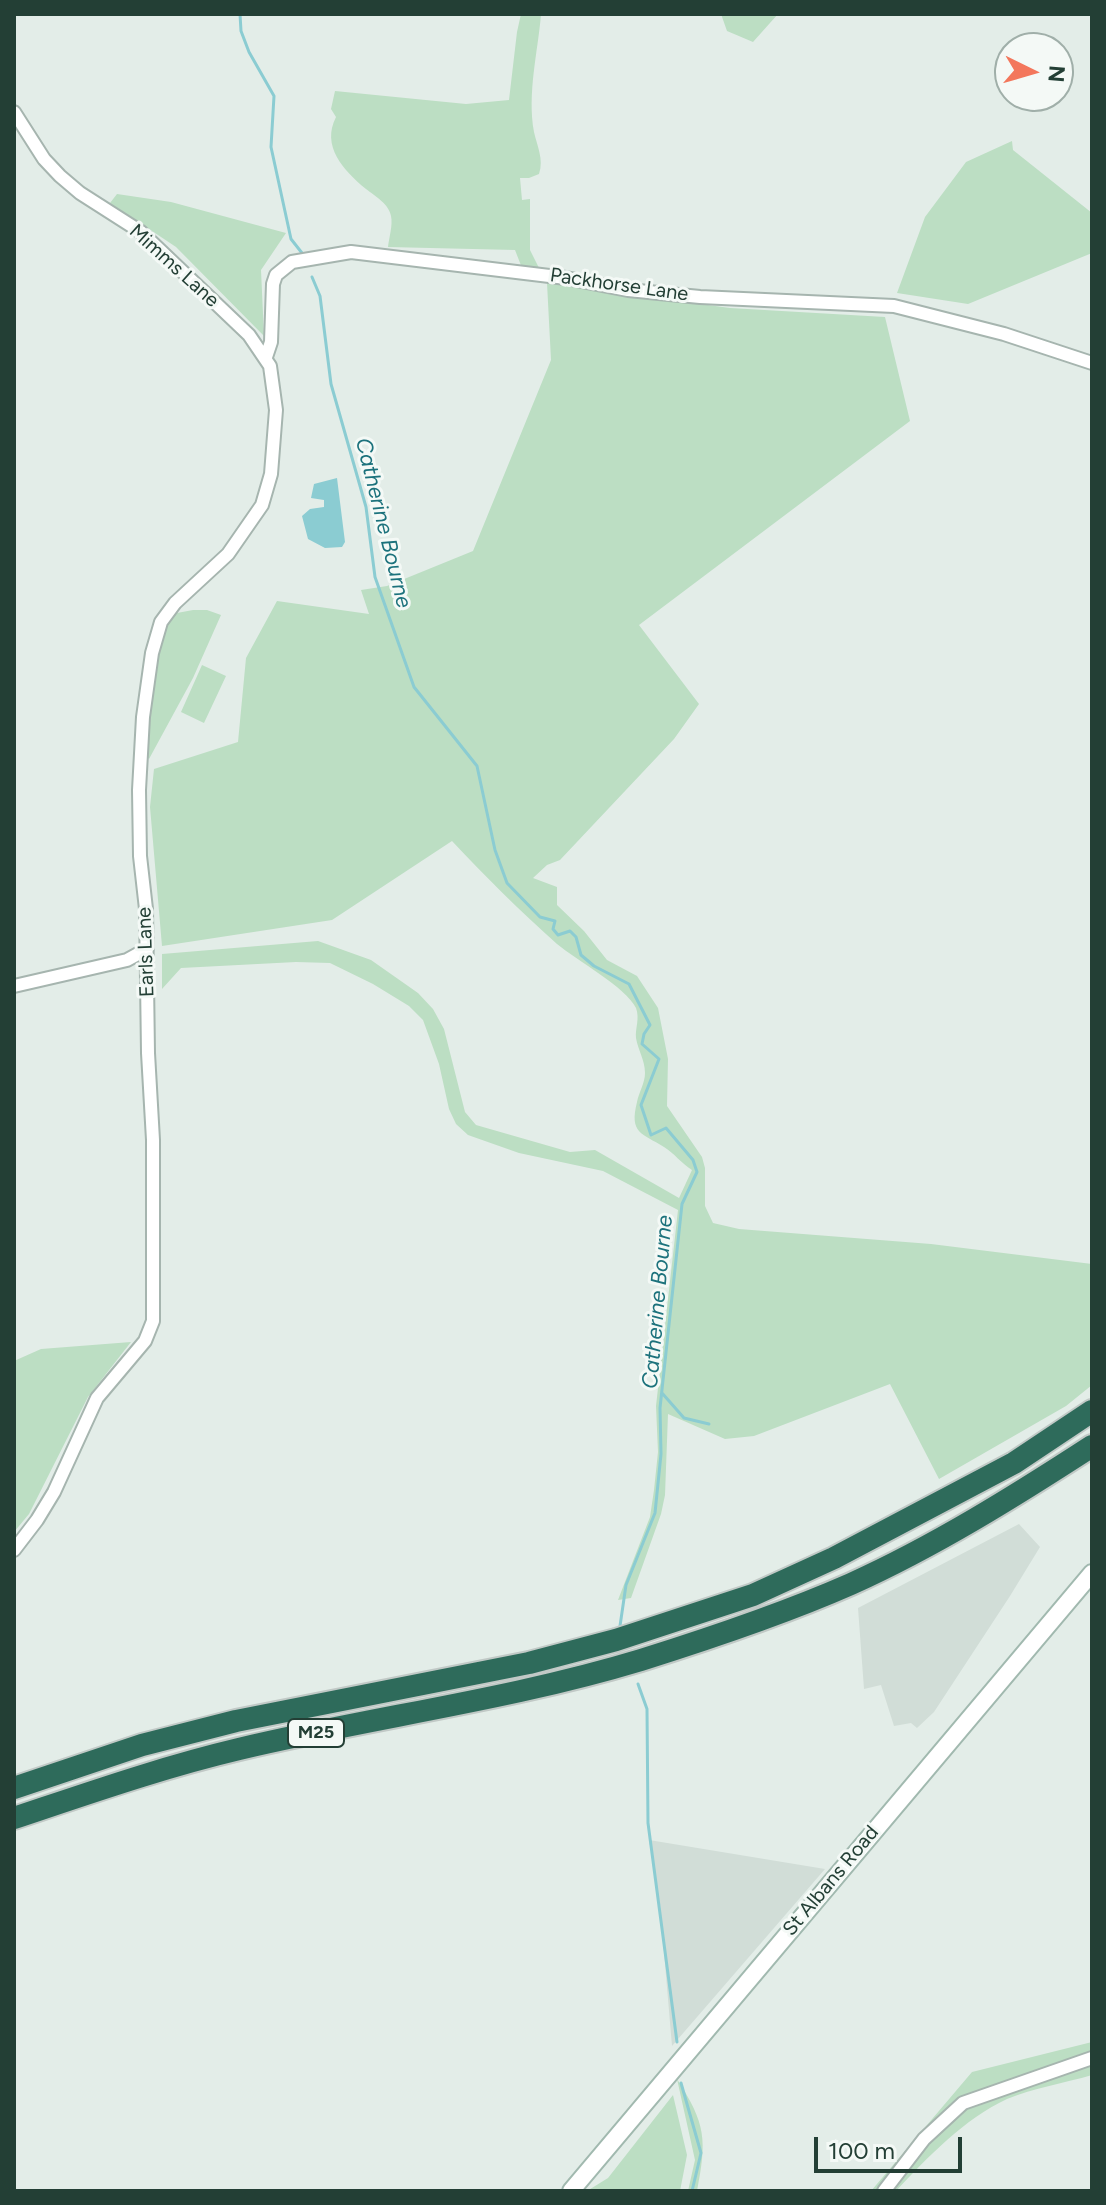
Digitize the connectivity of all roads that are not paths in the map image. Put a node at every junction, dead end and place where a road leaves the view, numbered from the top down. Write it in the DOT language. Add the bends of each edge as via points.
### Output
graph roads {
  1 [pos="14,112"];
  2 [pos="266,357"];
  3 [pos="1092,363"];
  4 [pos="147,949"];
  5 [pos="127,960"];
  6 [pos="147,973"];
  7 [pos="14,986"];
  8 [pos="1092,1411"];
  9 [pos="1092,1446"];
  10 [pos="14,1550"];
  11 [pos="1092,1573"];
  12 [pos="14,1788"];
  13 [pos="14,1818"];
  14 [pos="1092,2058"];
  15 [pos="571,2191"];
  16 [pos="884,2191"];
  1 -- 2 [label="street, Mimms Lane" via="60,176 141,232"];
  2 -- 3 [label="street, Packhorse Lane" via="276,275 292,262 351,252 628,290 894,306"];
  2 -- 4 [label="street, Earls Lane" via="276,410 271,474 262,505 228,554 175,603 161,622 152,653 139,790"];
  4 -- 5 [label="street"];
  4 -- 6 [label="street, Earls Lane"];
  5 -- 6 [label="street"];
  5 -- 7 [label="street"];
  6 -- 10 [label="street, Earls Lane" via="153,1321 145,1341 97,1398 54,1492"];
  8 -- 12 [label="highway, M25" via="1014,1463 753,1595 529,1663 142,1745"];
  9 -- 13 [label="highway, M25" via="991,1509 852,1583 738,1628 632,1662 465,1704 240,1749"];
  11 -- 15 [label="main road, St Albans Road"];
  14 -- 16 [label="street" via="963,2103 924,2139"];
}
